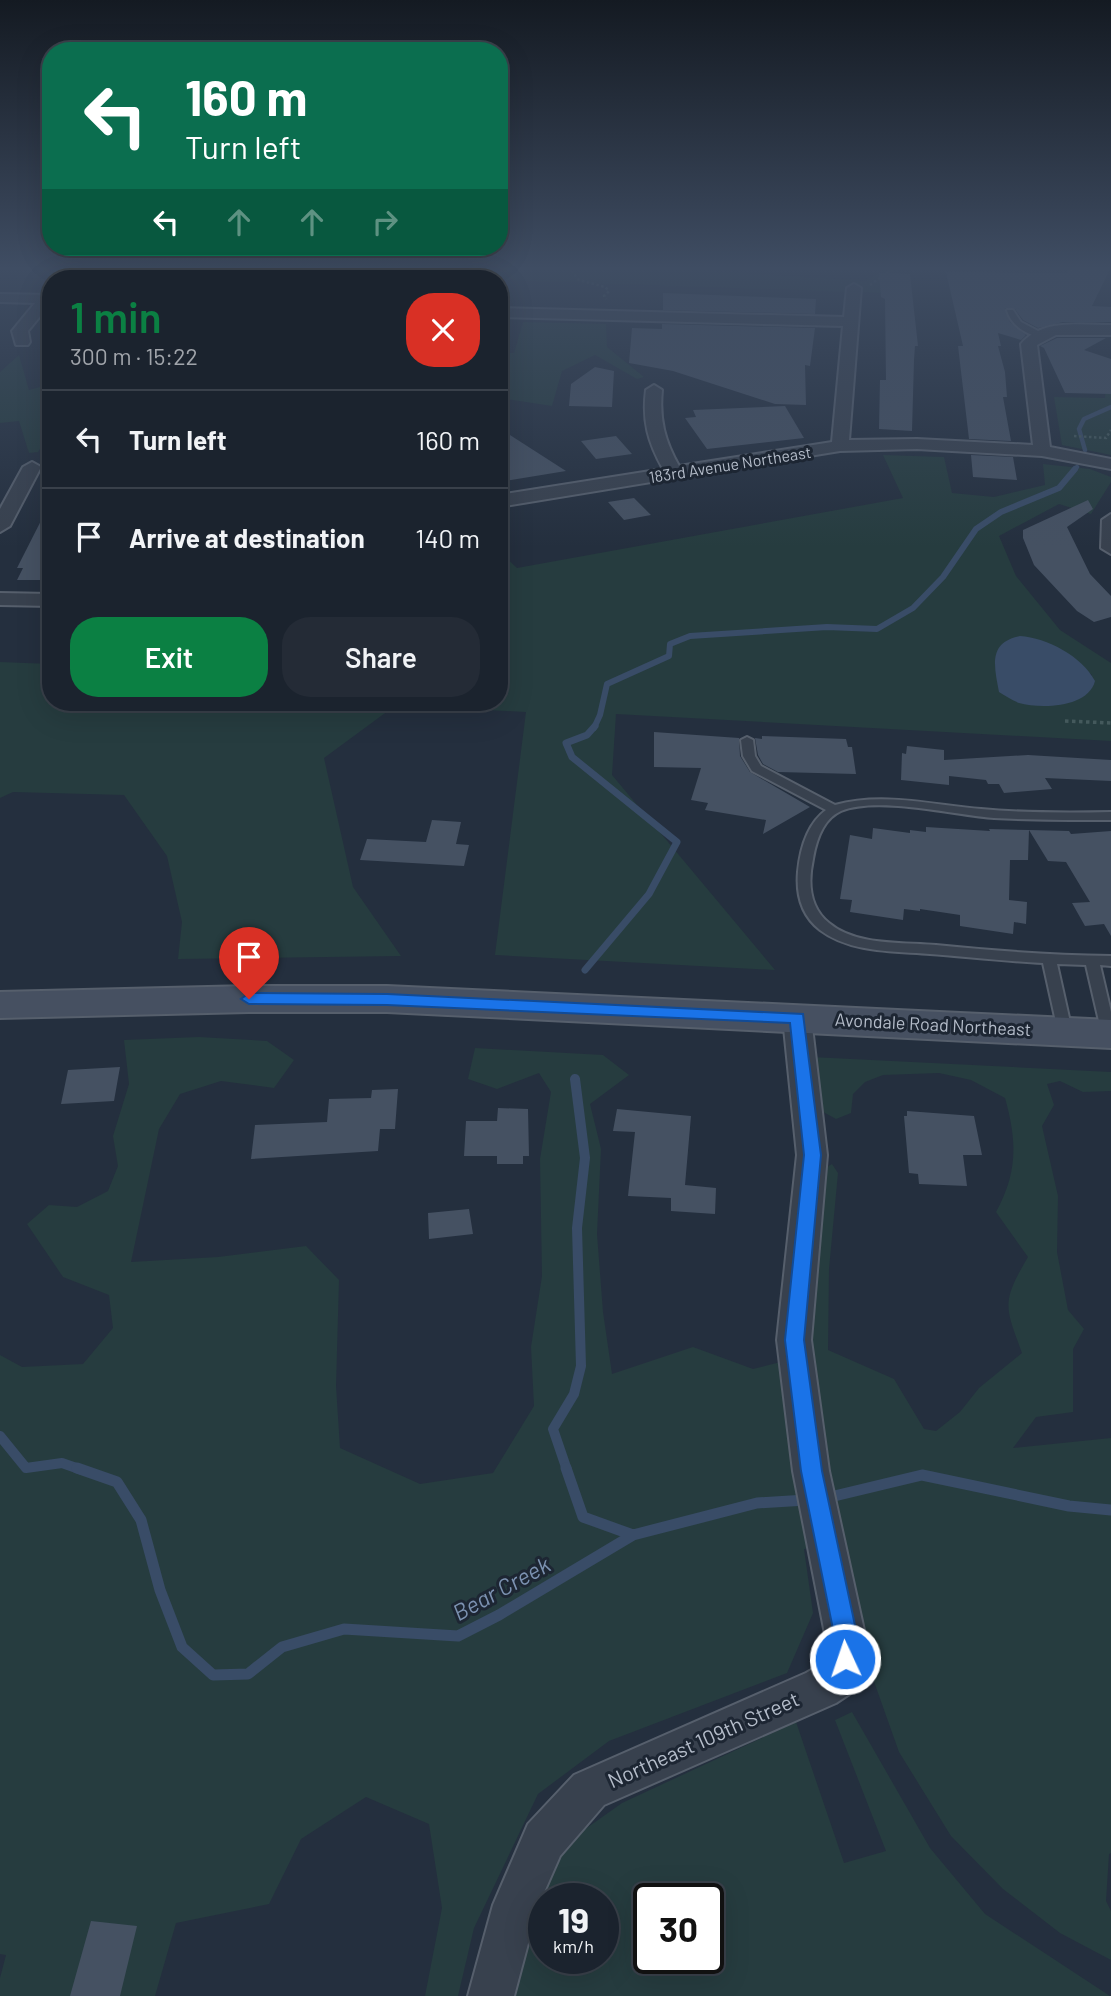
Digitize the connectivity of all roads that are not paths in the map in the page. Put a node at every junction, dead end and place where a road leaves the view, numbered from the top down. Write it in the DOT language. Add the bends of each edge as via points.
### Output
graph roads {
  1 [pos="847,360"];
  2 [pos="1030,360"];
  3 [pos="654,390"];
  4 [pos="839,446"];
  5 [pos="1042,451"];
  6 [pos="1111,464"];
  7 [pos="32,467"];
  8 [pos="674,473"];
  9 [pos="508,500"];
  10 [pos="0,526"];
  11 [pos="0,599"];
  12 [pos="42,600"];
  13 [pos="747,740"];
  14 [pos="835,810"];
  15 [pos="1111,816"];
  16 [pos="1049,960"];
  17 [pos="1092,960"];
  18 [pos="1111,961"];
  19 [pos="0,1005"];
  20 [pos="797,1018"];
  21 [pos="1065,1031"];
  22 [pos="1110,1034"];
  23 [pos="491,1996"];
  1 -- 4 [label="street"];
  2 -- 5 [label="street"];
  3 -- 8 [label="street" via="650,417"];
  4 -- 5 [label="street, 183rd Avenue Northeast" via="905,444"];
  4 -- 8 [label="street, 183rd Avenue Northeast"];
  5 -- 6 [label="street, 183rd Avenue Northeast"];
  7 -- 10 [label="street"];
  8 -- 9 [label="street, 183rd Avenue Northeast"];
  11 -- 12 [label="street"];
  13 -- 14 [label="lane" via="748,756 756,768"];
  14 -- 15 [label="lane" via="870,804 992,814"];
  14 -- 16 [label="lane" via="820,822 806,864 806,900 829,930 893,946"];
  16 -- 17 [label="lane"];
  16 -- 21 [label="lane"];
  17 -- 18 [label="lane"];
  17 -- 22 [label="lane"];
  19 -- 20 [label="main road, Avondale Road Northeast" via="387,999"];
  20 -- 21 [label="main road, Avondale Road Northeast"];
  20 -- 23 [label="street, Northeast 109th Street" via="812,1155 794,1340 811,1471 847,1644 844,1675 589,1790 544,1840 516,1905"];
  21 -- 22 [label="main road, Avondale Road Northeast"];
}
